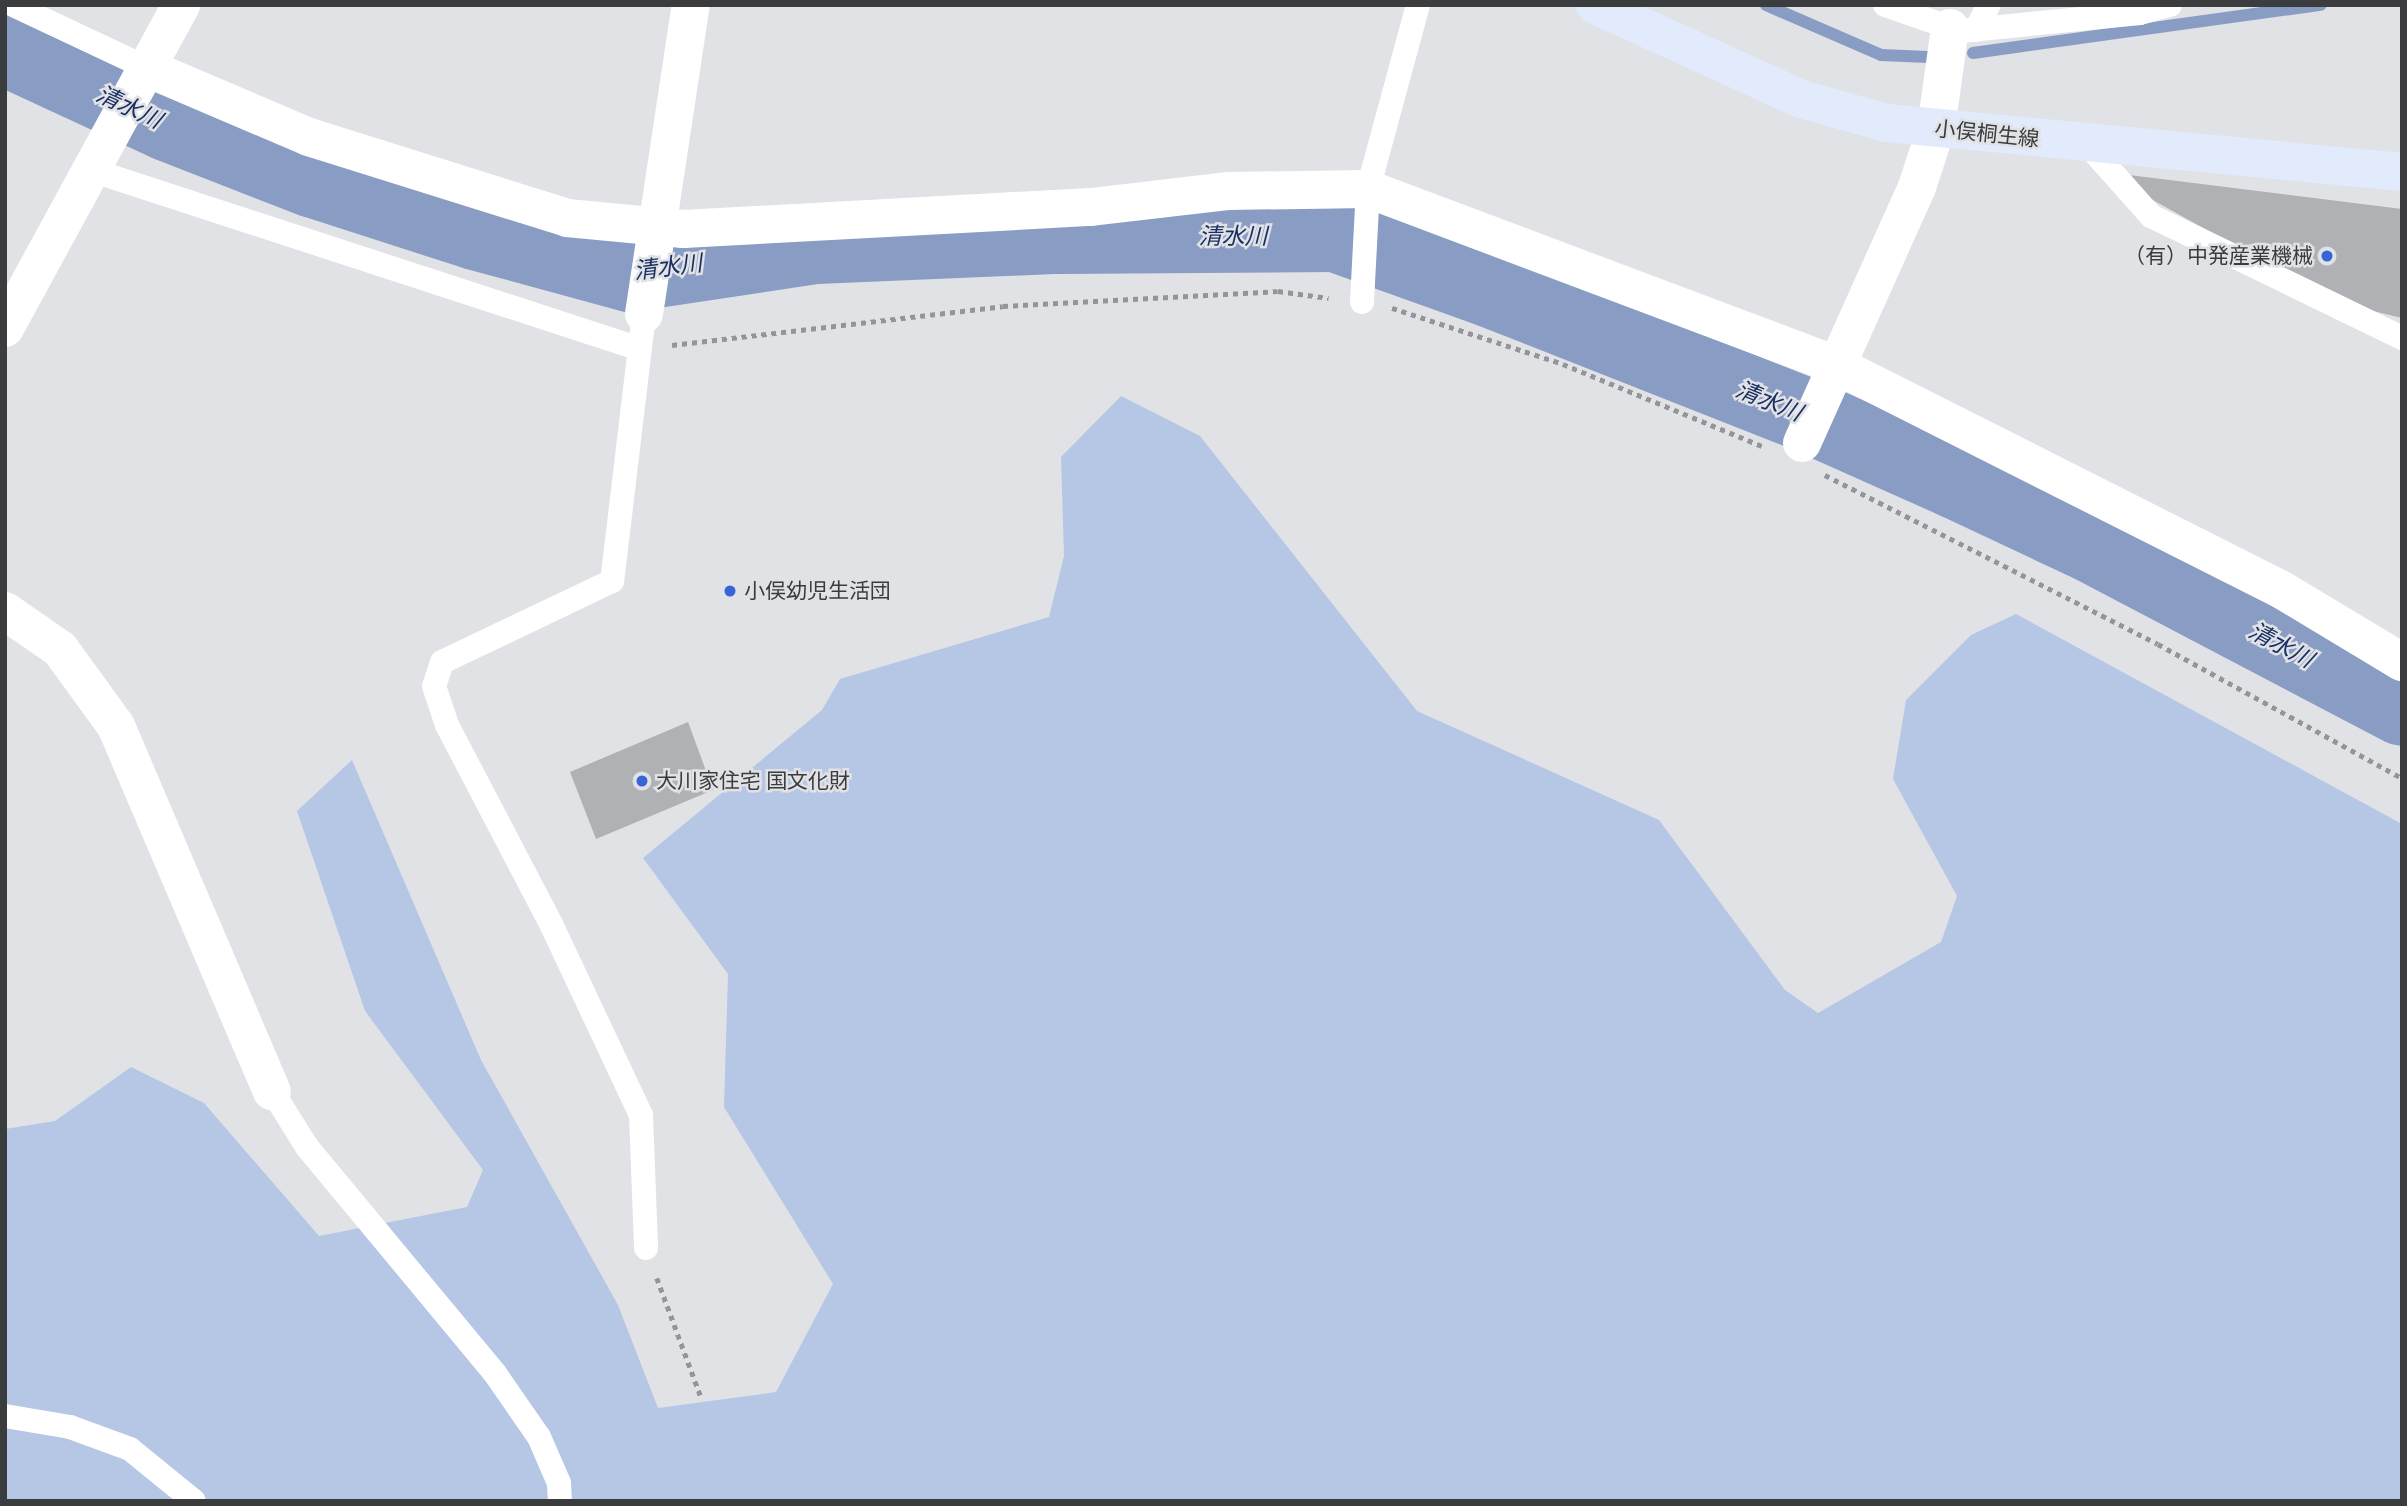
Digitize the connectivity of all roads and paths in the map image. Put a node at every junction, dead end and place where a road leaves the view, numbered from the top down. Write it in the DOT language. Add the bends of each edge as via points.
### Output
graph roads {
  1 [pos="13,5"];
  2 [pos="181,5"];
  3 [pos="691,5"];
  4 [pos="1418,5"];
  5 [pos="1595,5"];
  6 [pos="1885,5"];
  7 [pos="1989,5"];
  8 [pos="2170,5"];
  9 [pos="1963,29"];
  10 [pos="143,77"];
  11 [pos="1936,129"];
  12 [pos="2086,143"];
  13 [pos="96,160"];
  14 [pos="2402,172"];
  15 [pos="1367,203"];
  16 [pos="655,232"];
  17 [pos="1362,291"];
  18 [pos="5,328"];
  19 [pos="642,332"];
  20 [pos="2402,338"];
  21 [pos="1830,374"];
  22 [pos="1799,452"];
  23 [pos="5,611"];
  24 [pos="2402,662"];
  25 [pos="2402,778"];
  26 [pos="272,1091"];
  27 [pos="646,1248"];
  28 [pos="701,1397"];
  29 [pos="5,1416"];
  30 [pos="194,1501"];
  31 [pos="560,1501"];
  1 -- 10 [label="lane"];
  2 -- 10 [label="street"];
  3 -- 16 [label="street"];
  4 -- 15 [label="lane"];
  5 -- 11 [label="main road, 小俣桐生線" via="1801,99 1887,123"];
  6 -- 9 [label="lane"];
  7 -- 9 [label="lane"];
  8 -- 9 [label="lane" via="2140,13"];
  9 -- 11 [label="street"];
  10 -- 13 [label="street"];
  10 -- 16 [label="street" via="309,137 567,218"];
  11 -- 12 [label="main road, 小俣桐生線"];
  11 -- 21 [label="street" via="1917,187"];
  12 -- 14 [label="main road, 小俣桐生線"];
  12 -- 20 [label="lane" via="2151,216"];
  13 -- 18 [label="street"];
  13 -- 19 [label="lane"];
  15 -- 16 [label="street" via="1227,191 1091,207"];
  15 -- 17 [label="lane"];
  15 -- 21 [label="street"];
  16 -- 19 [label="street"];
  17 -- 19 [label="path" via="1278,291 1003,306"];
  17 -- 22 [label="path" via="1384,305 1563,364"];
  19 -- 27 [label="lane" via="612,581 442,662 434,686 446,725 552,926 641,1115"];
  21 -- 22 [label="street"];
  21 -- 24 [label="street" via="2282,590"];
  22 -- 25 [label="path"];
  23 -- 26 [label="street" via="60,649 116,726"];
  26 -- 31 [label="lane" via="307,1147 496,1375 539,1437 559,1483"];
  27 -- 28 [label="path"];
  29 -- 30 [label="lane" via="70,1427 130,1449"];
}
